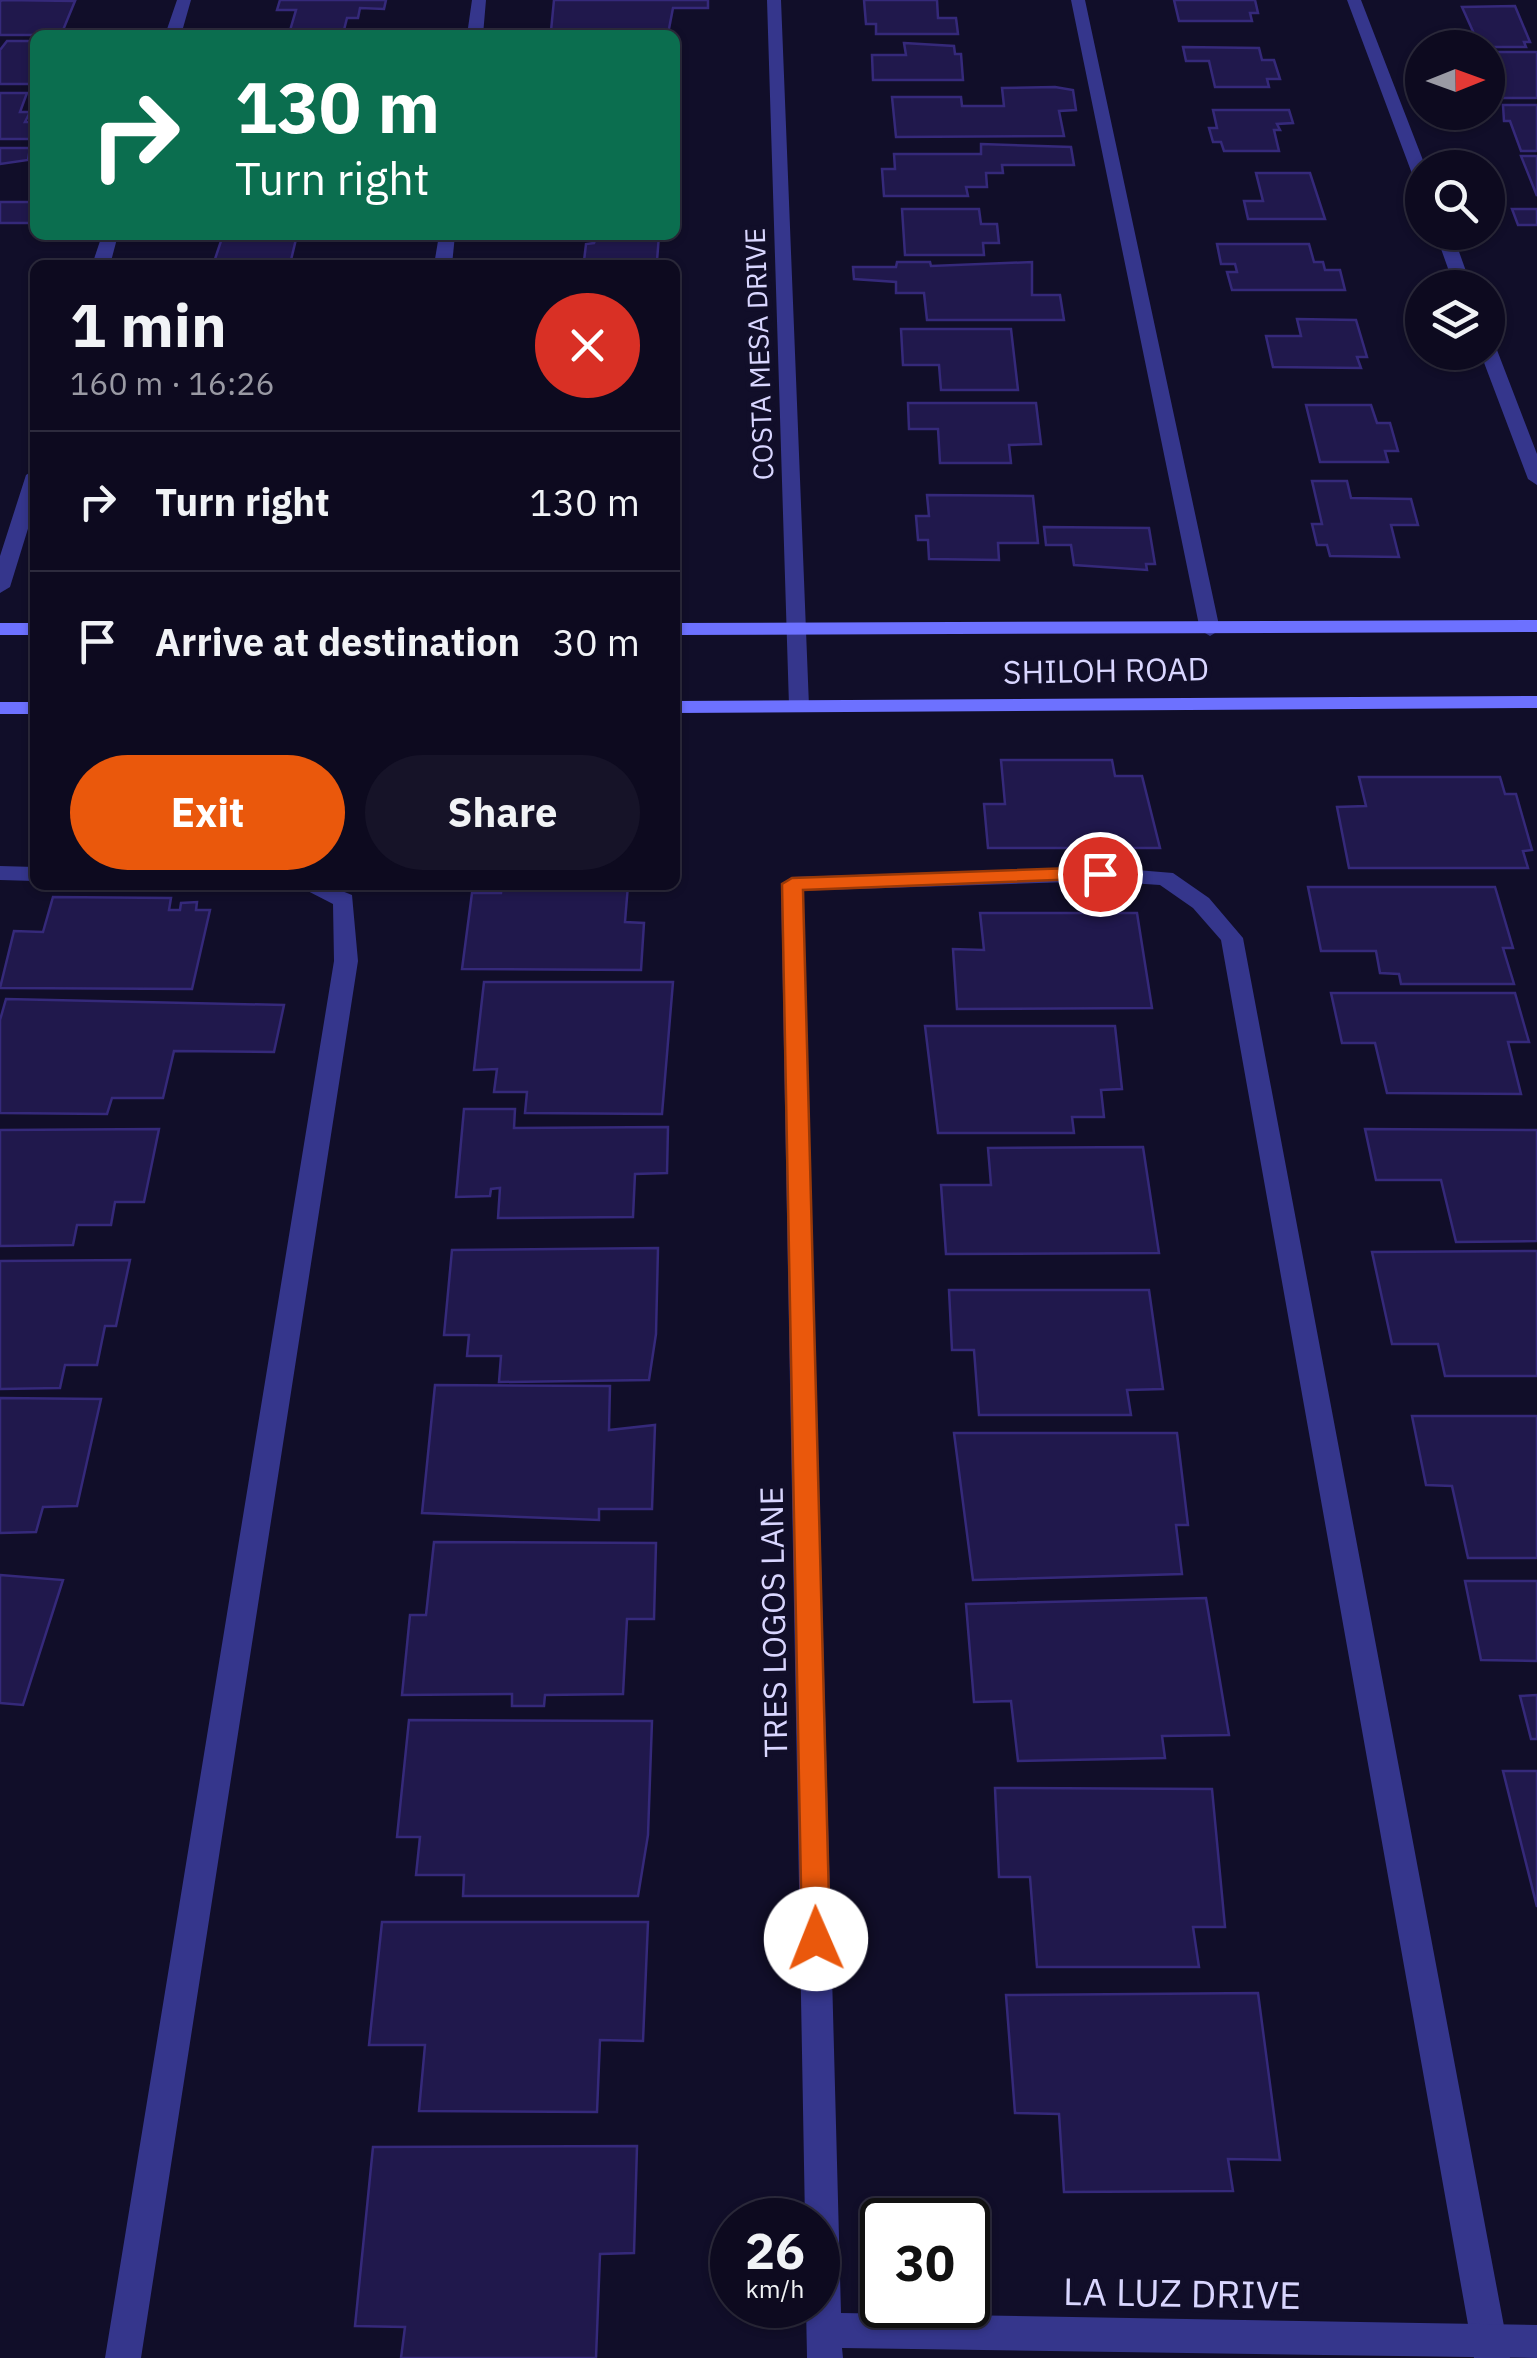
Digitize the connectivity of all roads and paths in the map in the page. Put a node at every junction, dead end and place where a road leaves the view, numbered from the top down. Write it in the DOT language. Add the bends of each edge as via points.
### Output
graph roads {
  1 [pos="184,0"];
  2 [pos="480,0"];
  3 [pos="774,0"];
  4 [pos="1078,0"];
  5 [pos="1354,0"];
  6 [pos="175,30"];
  7 [pos="475,30"];
  8 [pos="1411,150"];
  9 [pos="1496,370"];
  10 [pos="1537,479"];
  11 [pos="30,491"];
  12 [pos="0,587"];
  13 [pos="1537,626"];
  14 [pos="0,629"];
  15 [pos="30,629"];
  16 [pos="680,629"];
  17 [pos="796,629"];
  18 [pos="1210,630"];
  19 [pos="1537,702"];
  20 [pos="680,706"];
  21 [pos="799,706"];
  22 [pos="0,708"];
  23 [pos="30,708"];
  24 [pos="0,873"];
  25 [pos="30,874"];
  26 [pos="319,890"];
  27 [pos="1537,2342"];
  28 [pos="825,2344"];
  29 [pos="1490,2350"];
  30 [pos="123,2358"];
  1 -- 6 [label="street"];
  2 -- 7 [label="street"];
  3 -- 17 [label="street, COSTA MESA DRIVE"];
  4 -- 18 [label="street"];
  5 -- 8 [label="street"];
  9 -- 10 [label="street"];
  11 -- 12 [label="street"];
  13 -- 18 [label="main road, SHILOH ROAD"];
  14 -- 15 [label="main road"];
  16 -- 17 [label="main road, SHILOH ROAD"];
  17 -- 18 [label="main road, SHILOH ROAD"];
  17 -- 21 [label="street, COSTA MESA DRIVE"];
  19 -- 21 [label="main road, SHILOH ROAD"];
  20 -- 21 [label="main road, SHILOH ROAD"];
  22 -- 23 [label="main road"];
  24 -- 25 [label="street"];
  26 -- 30 [label="street" via="344,900 346,961"];
  27 -- 29 [label="street, LA LUZ DRIVE"];
  28 -- 29 [label="street, LA LUZ DRIVE"];
  28 -- 29 [label="street, TRES LOGOS LANE" via="792,884 1100,874 1165,878 1201,903 1232,938"];
}
